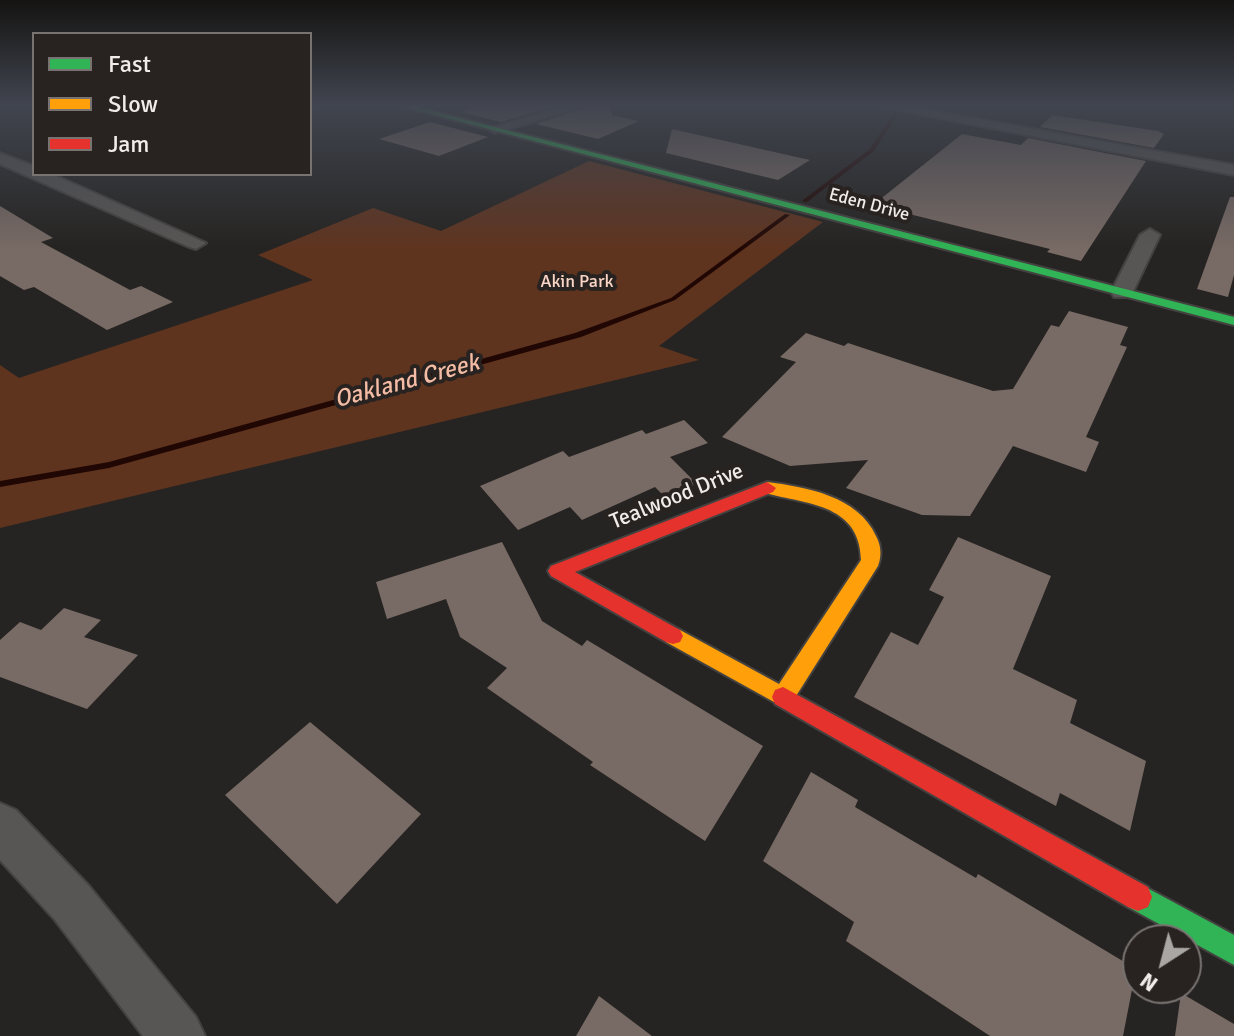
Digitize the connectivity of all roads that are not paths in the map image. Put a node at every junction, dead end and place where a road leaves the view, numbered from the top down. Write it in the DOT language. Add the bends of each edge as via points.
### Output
graph roads {
  1 [pos="589,153"];
  2 [pos="1143,153"];
  3 [pos="0,156"];
  4 [pos="1234,170"];
  5 [pos="32,171"];
  6 [pos="43,176"];
  7 [pos="1150,235"];
  8 [pos="196,243"];
  9 [pos="1122,292"];
  10 [pos="1234,321"];
  11 [pos="783,697"];
  12 [pos="0,826"];
  13 [pos="1234,951"];
  14 [pos="177,1036"];
  1 -- 9 [label="street, Eden Drive"];
  2 -- 4 [label="street"];
  3 -- 5 [label="street"];
  6 -- 8 [label="street"];
  7 -- 9 [label="street"];
  9 -- 10 [label="street, Eden Drive"];
  11 -- 11 [label="street, Tealwood Drive" via="874,555 873,538 857,519 792,490 767,488 558,571"];
  11 -- 13 [label="street, Tealwood Drive"];
  12 -- 14 [label="street" via="72,903"];
}
